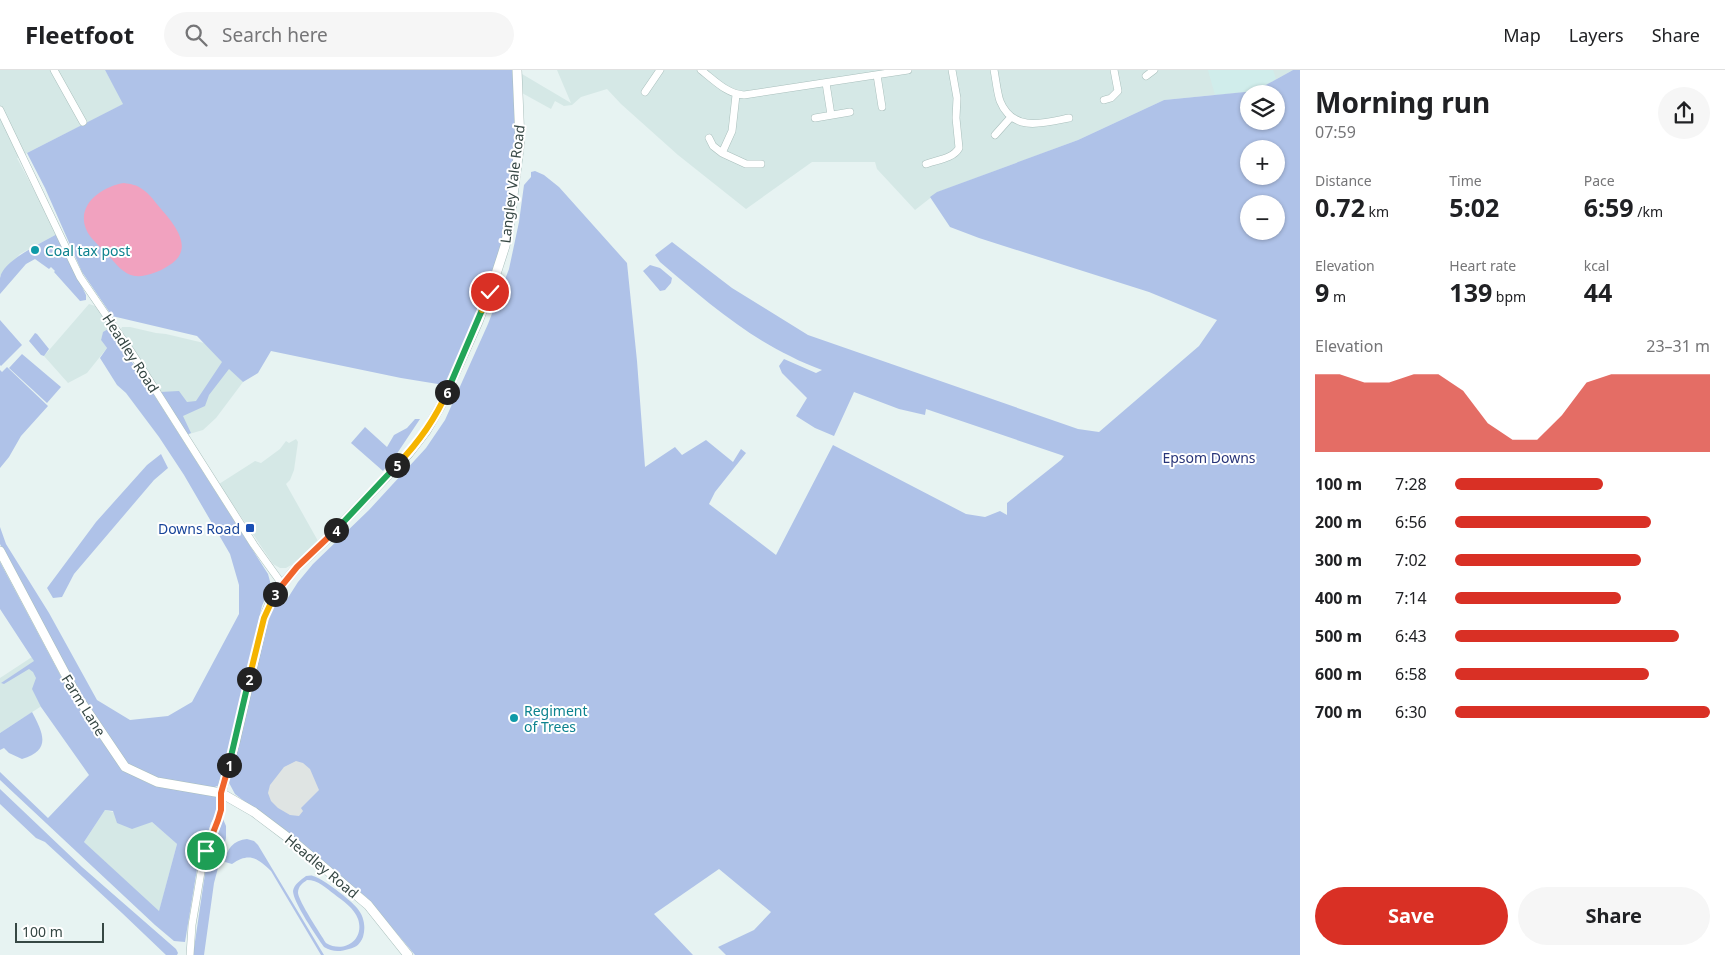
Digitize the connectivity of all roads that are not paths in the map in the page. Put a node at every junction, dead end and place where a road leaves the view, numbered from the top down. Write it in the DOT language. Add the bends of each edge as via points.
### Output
graph roads {
  1 [pos="54,70"];
  2 [pos="518,70"];
  3 [pos="660,70"];
  4 [pos="701,70"];
  5 [pos="908,70"];
  6 [pos="952,70"];
  7 [pos="994,70"];
  8 [pos="1114,70"];
  9 [pos="1154,70"];
  10 [pos="877,75"];
  11 [pos="1146,76"];
  12 [pos="826,83"];
  13 [pos="645,92"];
  14 [pos="736,95"];
  15 [pos="1104,100"];
  16 [pos="882,107"];
  17 [pos="0,110"];
  18 [pos="850,112"];
  19 [pos="831,115"];
  20 [pos="1011,116"];
  21 [pos="815,118"];
  22 [pos="1069,118"];
  23 [pos="83,122"];
  24 [pos="995,135"];
  25 [pos="709,138"];
  26 [pos="722,153"];
  27 [pos="760,164"];
  28 [pos="926,164"];
  29 [pos="0,551"];
  30 [pos="282,584"];
  31 [pos="221,793"];
  32 [pos="190,955"];
  33 [pos="408,955"];
  1 -- 23 [label="street"];
  2 -- 30 [label="street, Langley Vale Road" via="520,141 505,246 490,292 440,408 409,453"];
  3 -- 13 [label="street"];
  4 -- 14 [label="street"];
  5 -- 10 [label="street"];
  6 -- 28 [label="street" via="960,148 949,156"];
  7 -- 20 [label="street" via="1001,102"];
  8 -- 15 [label="street" via="1118,91"];
  9 -- 11 [label="street"];
  10 -- 12 [label="street"];
  10 -- 16 [label="street"];
  12 -- 14 [label="street" via="755,95"];
  12 -- 19 [label="street"];
  14 -- 26 [label="street" via="732,131"];
  17 -- 30 [label="street, Headley Road" via="80,277"];
  18 -- 19 [label="street"];
  19 -- 21 [label="street"];
  20 -- 22 [label="street" via="1029,124"];
  20 -- 24 [label="street"];
  25 -- 26 [label="street"];
  26 -- 27 [label="street" via="746,164"];
  29 -- 31 [label="street, Farm Lane" via="76,696 125,767 157,782"];
  30 -- 31 [label="street" via="264,618"];
  31 -- 32 [label="street" via="221,810 201,872"];
  31 -- 33 [label="street, Headley Road" via="254,812 368,905"];
}
